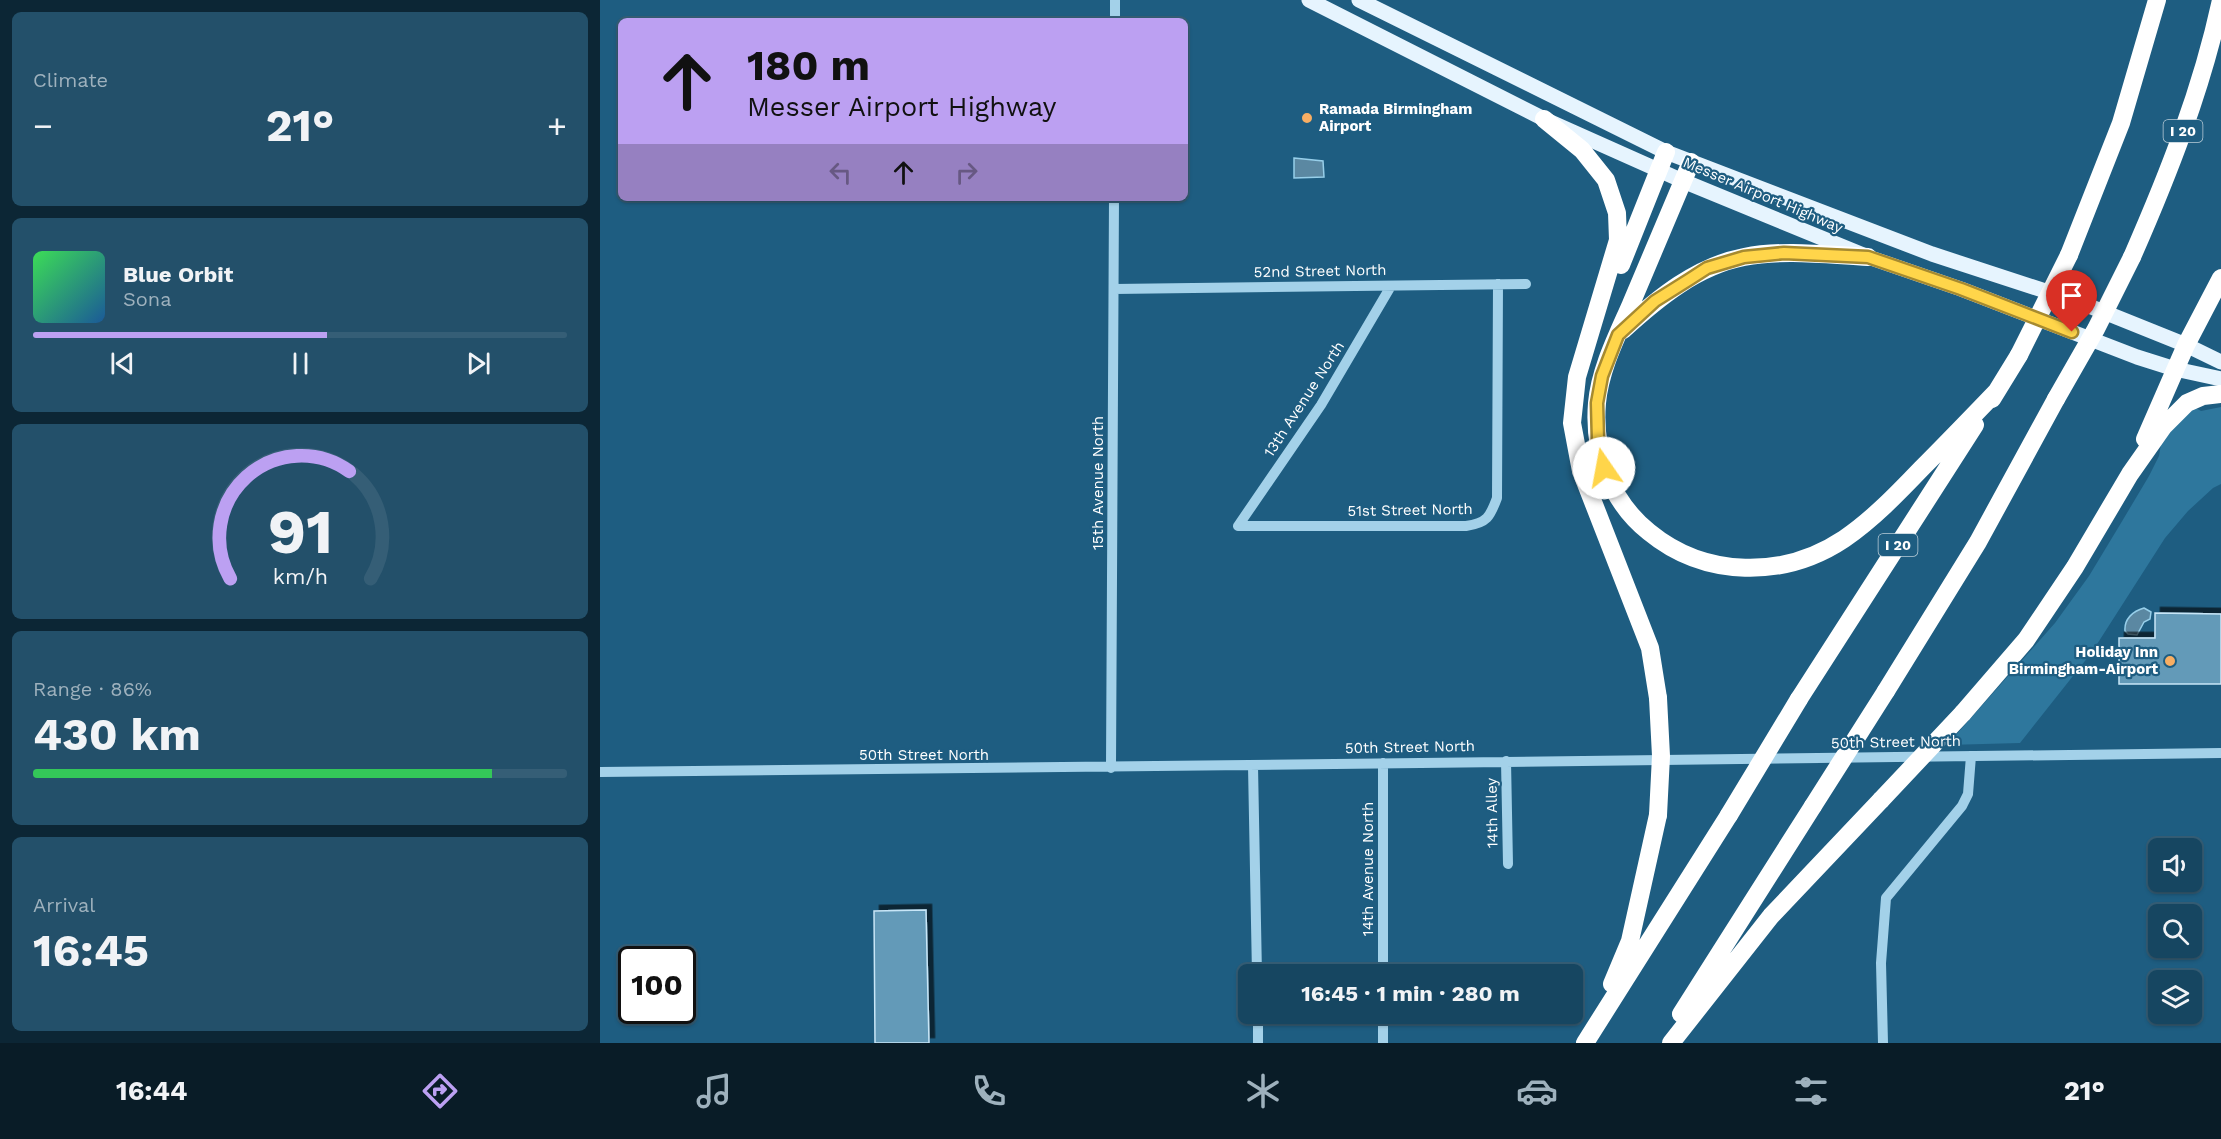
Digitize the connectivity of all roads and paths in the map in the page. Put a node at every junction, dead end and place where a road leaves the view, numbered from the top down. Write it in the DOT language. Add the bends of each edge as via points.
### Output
graph roads {
  1 [pos="1115,0"];
  2 [pos="1309,0"];
  3 [pos="1359,0"];
  4 [pos="2157,0"];
  5 [pos="2221,0"];
  6 [pos="1115,18"];
  7 [pos="1544,119"];
  8 [pos="1666,152"];
  9 [pos="1691,162"];
  10 [pos="1659,170"];
  11 [pos="1683,181"];
  12 [pos="1114,201"];
  13 [pos="1868,257"];
  14 [pos="2221,278"];
  15 [pos="1498,284"];
  16 [pos="1526,284"];
  17 [pos="1391,286"];
  18 [pos="1114,289"];
  19 [pos="1618,335"];
  20 [pos="2186,345"];
  21 [pos="2221,362"];
  22 [pos="2175,369"];
  23 [pos="1577,376"];
  24 [pos="2221,379"];
  25 [pos="1997,391"];
  26 [pos="2221,394"];
  27 [pos="2130,474"];
  28 [pos="1238,526"];
  29 [pos="2221,753"];
  30 [pos="1971,756"];
  31 [pos="1506,761"];
  32 [pos="1383,763"];
  33 [pos="1253,766"];
  34 [pos="1111,768"];
  35 [pos="600,772"];
  36 [pos="1508,864"];
  37 [pos="1257,964"];
  38 [pos="1383,964"];
  39 [pos="1258,1024"];
  40 [pos="1383,1024"];
  41 [pos="1589,1037"];
  42 [pos="1258,1043"];
  43 [pos="1383,1043"];
  44 [pos="1663,1043"];
  45 [pos="1671,1043"];
  46 [pos="1883,1043"];
  1 -- 6 [label="street"];
  2 -- 7 [label="main road, Messer Airport Highway"];
  3 -- 8 [label="main road, Messer Airport Highway"];
  4 -- 25 [label="highway, I 20, bridge" via="2121,123 2069,255"];
  5 -- 44 [label="highway, I 20, bridge" via="2183,130 2132,257 2096,329 1978,542"];
  7 -- 10 [label="main road, Messer Airport Highway"];
  7 -- 23 [label="highway" via="1582,150 1606,180 1617,213 1618,240"];
  8 -- 9 [label="main road, Messer Airport Highway"];
  8 -- 10 [label="highway"];
  9 -- 11 [label="highway"];
  9 -- 20 [label="main road, Messer Airport Highway" via="1932,254 2079,302"];
  10 -- 11 [label="main road, Messer Airport Highway"];
  10 -- 23 [label="highway"];
  11 -- 13 [label="main road, Messer Airport Highway"];
  11 -- 19 [label="highway"];
  12 -- 18 [label="street, 15th Avenue North"];
  13 -- 19 [label="highway" via="1784,253 1744,257 1707,268 1655,301"];
  13 -- 22 [label="main road, Messer Airport Highway"];
  14 -- 20 [label="highway"];
  15 -- 16 [label="street, 52nd Street North"];
  15 -- 17 [label="street, 52nd Street North"];
  15 -- 28 [label="street, 51st Street North" via="1497,498 1491,513 1480,524"];
  17 -- 18 [label="street, 52nd Street North"];
  17 -- 28 [label="street, 13th Avenue North" via="1321,405"];
  18 -- 34 [label="street, 15th Avenue North"];
  19 -- 25 [label="highway" via="1602,376 1597,403 1604,468 1618,499 1637,522 1665,545 1690,558 1720,566 1774,566 1800,560 1842,540 1882,508"];
  20 -- 21 [label="main road, Messer Airport Highway"];
  20 -- 22 [label="highway"];
  22 -- 24 [label="main road, Messer Airport Highway"];
  22 -- 27 [label="highway"];
  23 -- 41 [label="highway, bridge" via="1572,423 1581,471 1650,648 1661,756 1658,815 1630,941"];
  25 -- 41 [label="highway, I 20, bridge"];
  26 -- 27 [label="highway" via="2187,403 2163,427"];
  27 -- 45 [label="highway, bridge" via="2026,640 1963,713 1771,916"];
  29 -- 30 [label="street, 50th Street North"];
  30 -- 31 [label="street, 50th Street North"];
  30 -- 46 [label="street" via="1968,794 1962,806 1886,898 1881,963"];
  31 -- 32 [label="street, 50th Street North"];
  31 -- 36 [label="street, 14th Alley"];
  32 -- 33 [label="street, 50th Street North"];
  32 -- 38 [label="street, 14th Avenue North"];
  33 -- 34 [label="street, 50th Street North"];
  33 -- 37 [label="street"];
  34 -- 35 [label="street, 50th Street North"];
  39 -- 42 [label="street"];
  40 -- 43 [label="street"];
}
